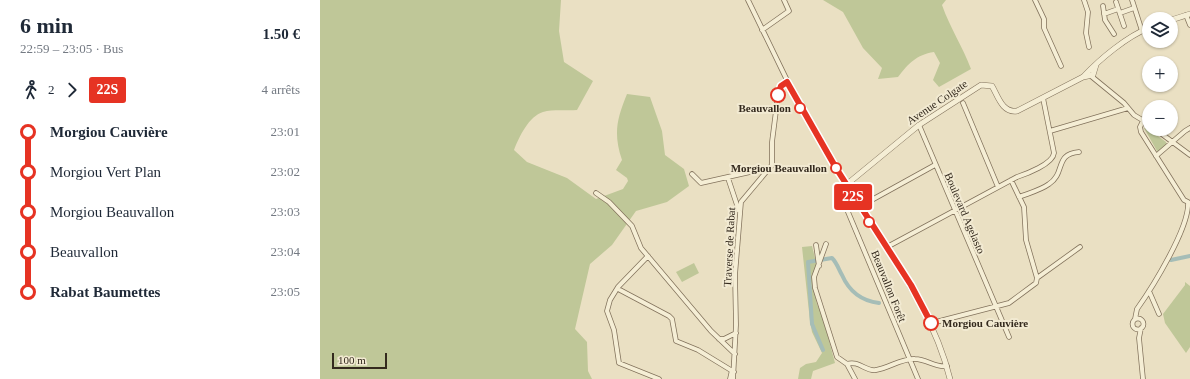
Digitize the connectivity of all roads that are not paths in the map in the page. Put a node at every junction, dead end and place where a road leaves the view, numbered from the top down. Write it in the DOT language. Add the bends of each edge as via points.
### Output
graph roads {
  1 [pos="748,0"];
  2 [pos="784,0"];
  3 [pos="1035,0"];
  4 [pos="1084,0"];
  5 [pos="1132,0"];
  6 [pos="1116,2"];
  7 [pos="1103,6"];
  8 [pos="1134,8"];
  9 [pos="1119,11"];
  10 [pos="1104,14"];
  11 [pos="1188,14"];
  12 [pos="1178,18"];
  13 [pos="1190,25"];
  14 [pos="1124,26"];
  15 [pos="762,30"];
  16 [pos="1142,31"];
  17 [pos="1114,34"];
  18 [pos="1089,47"];
  19 [pos="1061,66"];
  20 [pos="1092,72"];
  21 [pos="787,82"];
  22 [pos="1043,98"];
  23 [pos="963,103"];
  24 [pos="1128,108"];
  25 [pos="1142,121"];
  26 [pos="1142,124"];
  27 [pos="919,125"];
  28 [pos="1190,128"];
  29 [pos="1050,131"];
  30 [pos="1142,134"];
  31 [pos="1144,136"];
  32 [pos="1165,136"];
  33 [pos="1173,142"];
  34 [pos="1079,152"];
  35 [pos="1190,154"];
  36 [pos="1156,156"];
  37 [pos="935,165"];
  38 [pos="769,168"];
  39 [pos="692,174"];
  40 [pos="728,178"];
  41 [pos="1011,180"];
  42 [pos="846,185"];
  43 [pos="998,187"];
  44 [pos="596,193"];
  45 [pos="1019,197"];
  46 [pos="843,200"];
  47 [pos="1189,201"];
  48 [pos="859,207"];
  49 [pos="955,211"];
  50 [pos="740,213"];
  51 [pos="826,244"];
  52 [pos="816,245"];
  53 [pos="887,247"];
  54 [pos="1080,247"];
  55 [pos="648,256"];
  56 [pos="819,266"];
  57 [pos="1037,278"];
  58 [pos="619,288"];
  59 [pos="1149,291"];
  60 [pos="996,306"];
  61 [pos="1159,314"];
  62 [pos="1136,317"];
  63 [pos="932,323"];
  64 [pos="1142,328"];
  65 [pos="1135,329"];
  66 [pos="736,333"];
  67 [pos="1009,337"];
  68 [pos="1139,338"];
  69 [pos="721,339"];
  70 [pos="736,341"];
  71 [pos="735,354"];
  72 [pos="909,359"];
  73 [pos="847,364"];
  74 [pos="947,366"];
  75 [pos="733,371"];
  76 [pos="659,379"];
  77 [pos="730,379"];
  78 [pos="733,379"];
  79 [pos="855,379"];
  80 [pos="918,379"];
  81 [pos="950,379"];
  82 [pos="1143,379"];
  1 -- 15 [label="street"];
  2 -- 15 [label="street" via="789,11"];
  3 -- 19 [label="street"];
  4 -- 18 [label="street" via="1088,12 1086,33"];
  5 -- 8 [label="street"];
  6 -- 9 [label="street"];
  7 -- 10 [label="street"];
  8 -- 9 [label="street"];
  8 -- 16 [label="street"];
  9 -- 10 [label="street"];
  9 -- 14 [label="street"];
  10 -- 17 [label="street"];
  11 -- 12 [label="street"];
  11 -- 13 [label="street"];
  15 -- 21 [label="street"];
  16 -- 20 [label="street" via="1122,42"];
  20 -- 22 [label="street, Avenue Colgate"];
  20 -- 24 [label="street" via="1096,80"];
  21 -- 38 [label="street" via="781,86 778,95 772,142 773,161"];
  21 -- 42 [label="street"];
  22 -- 27 [label="street, Avenue Colgate" via="1017,111 1011,111 1004,108 992,86 985,84"];
  22 -- 29 [label="street"];
  23 -- 43 [label="street"];
  24 -- 25 [label="street"];
  24 -- 29 [label="street"];
  26 -- 30 [label="street"];
  27 -- 37 [label="street, Boulevard Agelasto"];
  27 -- 42 [label="street, Avenue Colgate"];
  28 -- 33 [label="street"];
  29 -- 41 [label="street" via="1054,157 1030,173"];
  31 -- 36 [label="street"];
  32 -- 33 [label="street"];
  33 -- 35 [label="street"];
  33 -- 36 [label="street"];
  34 -- 45 [label="street" via="1065,156 1059,172 1048,185"];
  36 -- 47 [label="street" via="1184,200"];
  37 -- 48 [label="street"];
  37 -- 49 [label="street, Boulevard Agelasto"];
  38 -- 40 [label="street"];
  38 -- 50 [label="street, Traverse de Rabat" via="743,198"];
  39 -- 40 [label="street" via="701,183"];
  40 -- 50 [label="street"];
  41 -- 43 [label="street"];
  41 -- 45 [label="street"];
  42 -- 48 [label="street"];
  43 -- 49 [label="street"];
  44 -- 55 [label="street" via="609,202 632,226 641,248"];
  45 -- 57 [label="street" via="1024,207 1026,240"];
  46 -- 72 [label="street, Beauvallon Forêt"];
  47 -- 59 [label="street" via="1190,209 1178,242"];
  48 -- 53 [label="street"];
  49 -- 53 [label="street"];
  49 -- 60 [label="street, Boulevard Agelasto"];
  50 -- 66 [label="street, Traverse de Rabat" via="735,275"];
  51 -- 56 [label="street"];
  52 -- 56 [label="street"];
  53 -- 63 [label="street"];
  54 -- 57 [label="street"];
  55 -- 58 [label="street"];
  55 -- 69 [label="street"];
  56 -- 73 [label="street" via="814,277 820,305 836,357"];
  57 -- 60 [label="street" via="1035,284 1017,298"];
  58 -- 75 [label="street" via="669,316 672,319 676,341 698,350"];
  58 -- 76 [label="street" via="614,293 607,311 614,330 618,364"];
  59 -- 61 [label="street"];
  59 -- 62 [label="street" via="1137,309"];
  60 -- 63 [label="street"];
  60 -- 67 [label="street, Boulevard Agelasto"];
  62 -- 64 [label="street" via="1143,323"];
  62 -- 65 [label="street" via="1132,324"];
  63 -- 74 [label="street"];
  64 -- 65 [label="street"];
  64 -- 68 [label="street"];
  65 -- 68 [label="street"];
  66 -- 69 [label="street"];
  66 -- 70 [label="street, Traverse de Rabat"];
  68 -- 82 [label="street"];
  69 -- 70 [label="street"];
  69 -- 71 [label="street"];
  70 -- 71 [label="street, Traverse de Rabat"];
  71 -- 75 [label="street, Traverse de Rabat"];
  72 -- 73 [label="street" via="874,370 857,363"];
  72 -- 74 [label="street" via="920,359 938,367"];
  72 -- 80 [label="street, Beauvallon Forêt"];
  73 -- 79 [label="street"];
  74 -- 81 [label="street"];
  75 -- 77 [label="street"];
  75 -- 78 [label="street"];
}
